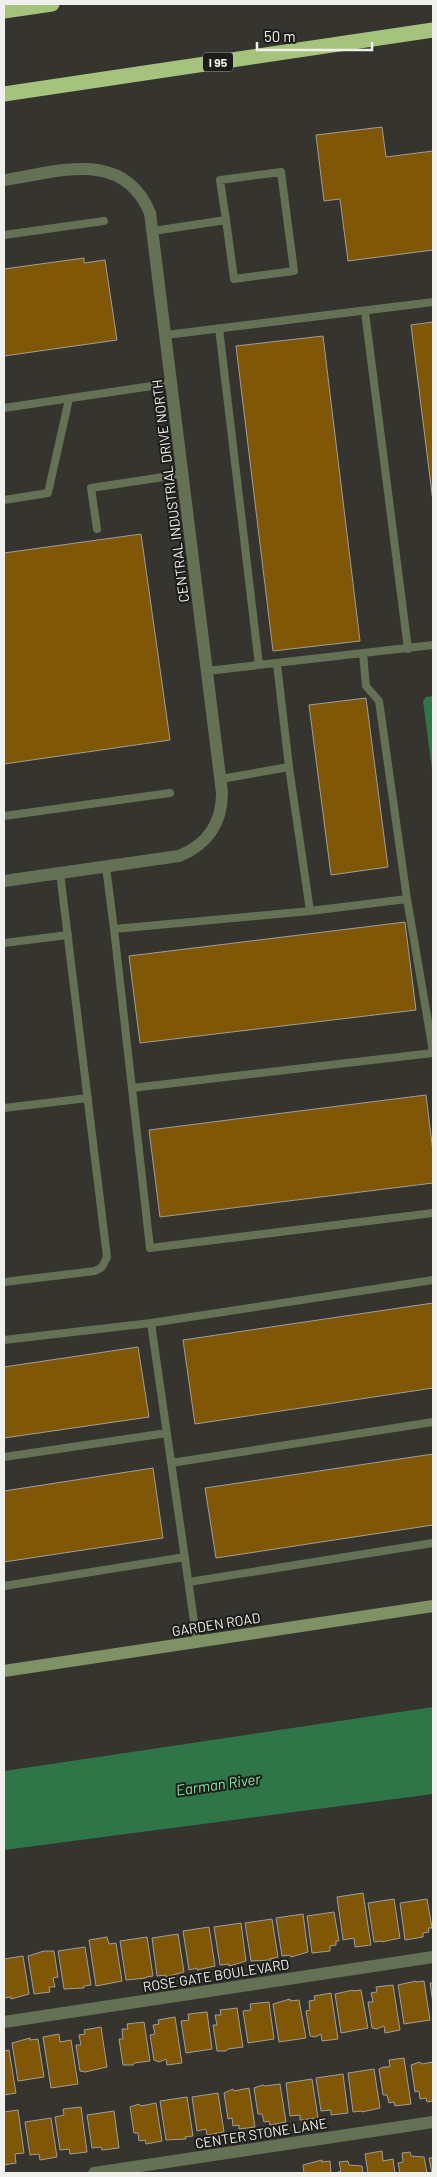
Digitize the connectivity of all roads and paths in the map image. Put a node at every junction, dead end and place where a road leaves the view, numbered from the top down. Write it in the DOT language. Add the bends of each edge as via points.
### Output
graph roads {
  1 [pos="52,4"];
  2 [pos="4,11"];
  3 [pos="433,30"];
  4 [pos="4,94"];
  5 [pos="4,180"];
  6 [pos="226,220"];
  7 [pos="104,221"];
  8 [pos="153,231"];
  9 [pos="4,235"];
  10 [pos="433,302"];
  11 [pos="365,312"];
  12 [pos="219,328"];
  13 [pos="166,335"];
  14 [pos="172,383"];
  15 [pos="68,398"];
  16 [pos="4,408"];
  17 [pos="183,474"];
  18 [pos="4,500"];
  19 [pos="97,529"];
  20 [pos="433,645"];
  21 [pos="408,648"];
  22 [pos="363,654"];
  23 [pos="277,664"];
  24 [pos="259,665"];
  25 [pos="207,671"];
  26 [pos="289,767"];
  27 [pos="221,779"];
  28 [pos="170,793"];
  29 [pos="4,816"];
  30 [pos="106,867"];
  31 [pos="60,874"];
  32 [pos="4,881"];
  33 [pos="407,899"];
  34 [pos="310,912"];
  35 [pos="114,928"];
  36 [pos="68,935"];
  37 [pos="4,943"];
  38 [pos="433,1052"];
  39 [pos="132,1088"];
  40 [pos="88,1098"];
  41 [pos="4,1108"];
  42 [pos="433,1213"];
  43 [pos="433,1280"];
  44 [pos="4,1282"];
  45 [pos="151,1323"];
  46 [pos="4,1340"];
  47 [pos="433,1422"];
  48 [pos="167,1433"];
  49 [pos="4,1457"];
  50 [pos="171,1463"];
  51 [pos="433,1543"];
  52 [pos="185,1558"];
  53 [pos="189,1582"];
  54 [pos="4,1586"];
  55 [pos="433,1606"];
  56 [pos="197,1642"];
  57 [pos="4,1671"];
  58 [pos="433,1957"];
  59 [pos="4,2022"];
  60 [pos="433,2122"];
  61 [pos="94,2173"];
  1 -- 2 [label="highway"];
  3 -- 4 [label="highway, I 95"];
  5 -- 8 [label="street, CENTRAL INDUSTRIAL DRIVE NORTH" via="96,169 123,178 140,193 150,213"];
  6 -- 6 [label="lane" via="220,180 281,172 294,271 234,279"];
  6 -- 8 [label="lane"];
  7 -- 9 [label="lane"];
  8 -- 13 [label="street, CENTRAL INDUSTRIAL DRIVE NORTH"];
  10 -- 11 [label="lane"];
  11 -- 12 [label="lane"];
  11 -- 21 [label="lane"];
  12 -- 13 [label="lane"];
  12 -- 24 [label="lane"];
  13 -- 14 [label="street, CENTRAL INDUSTRIAL DRIVE NORTH"];
  14 -- 15 [label="lane"];
  14 -- 17 [label="street, CENTRAL INDUSTRIAL DRIVE NORTH"];
  15 -- 16 [label="lane"];
  15 -- 18 [label="lane" via="48,493"];
  17 -- 19 [label="lane" via="91,488"];
  17 -- 25 [label="street, CENTRAL INDUSTRIAL DRIVE NORTH"];
  20 -- 21 [label="lane"];
  21 -- 22 [label="lane"];
  22 -- 23 [label="lane"];
  22 -- 33 [label="lane" via="366,686 379,702"];
  23 -- 24 [label="lane"];
  23 -- 26 [label="lane"];
  24 -- 25 [label="lane"];
  25 -- 27 [label="street, CENTRAL INDUSTRIAL DRIVE NORTH"];
  26 -- 27 [label="lane"];
  26 -- 34 [label="lane"];
  27 -- 30 [label="street, CENTRAL INDUSTRIAL DRIVE NORTH" via="222,804 215,826 199,846 179,856"];
  28 -- 29 [label="lane"];
  30 -- 31 [label="street"];
  30 -- 35 [label="lane"];
  31 -- 32 [label="street"];
  31 -- 36 [label="lane"];
  33 -- 34 [label="lane"];
  33 -- 38 [label="lane"];
  34 -- 35 [label="lane"];
  35 -- 39 [label="lane"];
  36 -- 37 [label="lane"];
  36 -- 40 [label="lane"];
  38 -- 39 [label="lane"];
  39 -- 42 [label="lane" via="150,1248"];
  40 -- 41 [label="lane"];
  40 -- 44 [label="lane" via="107,1247 105,1263 95,1271"];
  43 -- 45 [label="lane"];
  45 -- 46 [label="lane"];
  45 -- 48 [label="lane"];
  47 -- 50 [label="lane"];
  48 -- 49 [label="lane"];
  48 -- 50 [label="lane"];
  50 -- 52 [label="lane"];
  51 -- 53 [label="lane"];
  52 -- 53 [label="lane"];
  52 -- 54 [label="lane"];
  53 -- 56 [label="lane"];
  55 -- 56 [label="street, GARDEN ROAD"];
  56 -- 57 [label="street, GARDEN ROAD"];
  58 -- 59 [label="street, ROSE GATE BOULEVARD"];
  60 -- 61 [label="street, CENTER STONE LANE"];
}
